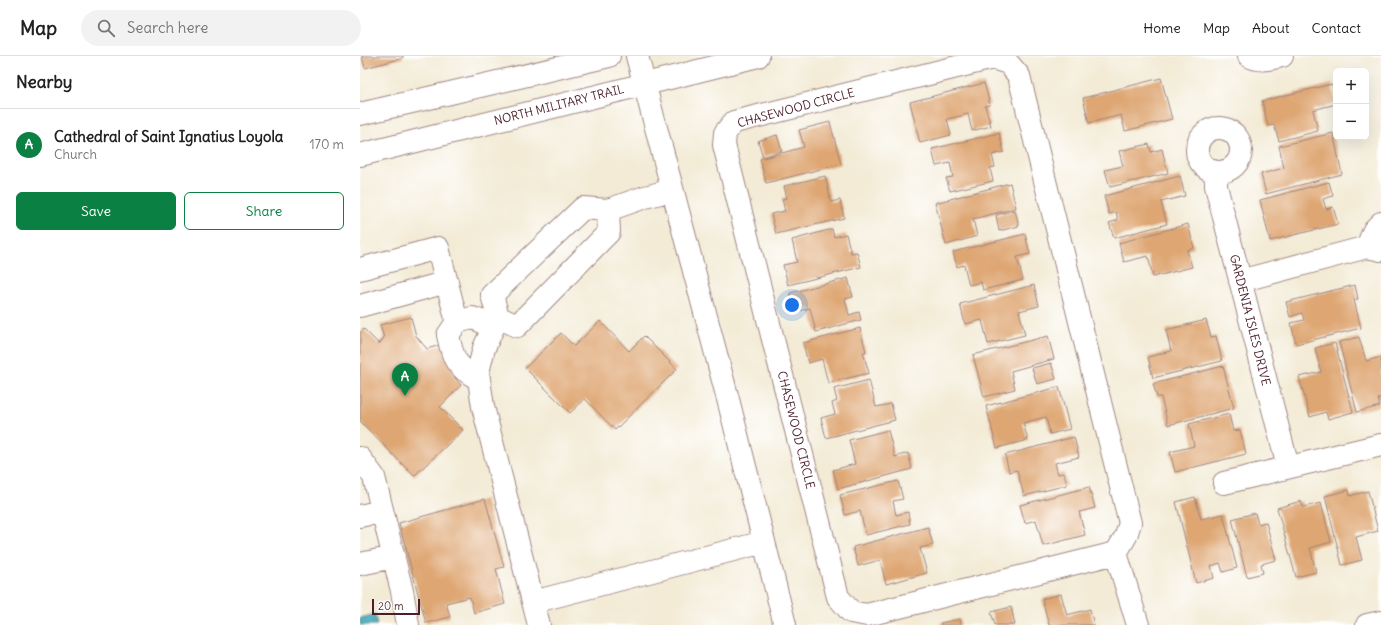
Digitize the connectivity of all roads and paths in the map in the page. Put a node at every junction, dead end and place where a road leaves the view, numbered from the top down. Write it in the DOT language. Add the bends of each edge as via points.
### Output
graph roads {
  1 [pos="608,56"];
  2 [pos="637,56"];
  3 [pos="758,56"];
  4 [pos="1249,56"];
  5 [pos="1282,56"];
  6 [pos="644,84"];
  7 [pos="360,114"];
  8 [pos="360,155"];
  9 [pos="1216,172"];
  10 [pos="672,190"];
  11 [pos="608,210"];
  12 [pos="1381,223"];
  13 [pos="1374,249"];
  14 [pos="360,269"];
  15 [pos="1240,281"];
  16 [pos="447,282"];
  17 [pos="360,306"];
  18 [pos="457,322"];
  19 [pos="495,323"];
  20 [pos="479,379"];
  21 [pos="1381,445"];
  22 [pos="360,458"];
  23 [pos="1288,467"];
  24 [pos="1224,484"];
  25 [pos="382,511"];
  26 [pos="360,516"];
  27 [pos="764,542"];
  28 [pos="1116,552"];
  29 [pos="394,557"];
  30 [pos="360,564"];
  31 [pos="533,602"];
  32 [pos="1381,622"];
  33 [pos="408,625"];
  34 [pos="539,625"];
  35 [pos="785,625"];
  36 [pos="1138,625"];
  37 [pos="1368,625"];
  1 -- 7 [label="street"];
  2 -- 6 [label="street"];
  3 -- 6 [label="street, NORTH MILITARY TRAIL"];
  4 -- 5 [label="street" via="1267,60"];
  6 -- 8 [label="street, NORTH MILITARY TRAIL"];
  6 -- 10 [label="street"];
  9 -- 15 [label="street, GARDENIA ISLES DRIVE" via="1216,186"];
  10 -- 11 [label="street" via="645,196"];
  10 -- 27 [label="street"];
  11 -- 19 [label="street" via="609,232 517,326"];
  11 -- 19 [label="street" via="583,208 492,295"];
  12 -- 13 [label="street" via="1374,230"];
  13 -- 15 [label="street"];
  14 -- 16 [label="street" via="438,248"];
  15 -- 23 [label="street, GARDENIA ISLES DRIVE"];
  16 -- 17 [label="street"];
  16 -- 18 [label="street"];
  18 -- 19 [label="street" via="472,318"];
  18 -- 20 [label="street" via="448,335 452,354 465,372"];
  19 -- 20 [label="street" via="484,348 478,372"];
  20 -- 31 [label="street" via="483,407"];
  21 -- 23 [label="street"];
  22 -- 25 [label="street" via="374,477"];
  23 -- 24 [label="street"];
  25 -- 26 [label="street"];
  25 -- 29 [label="street"];
  27 -- 31 [label="street"];
  27 -- 35 [label="street"];
  28 -- 28 [label="street, CHASEWOOD CIRCLE" via="1126,536 1130,523 1019,76 1008,63 993,58 734,122 725,132 724,145 838,597 851,612 867,615"];
  28 -- 36 [label="street"];
  29 -- 30 [label="street"];
  29 -- 33 [label="street"];
  31 -- 34 [label="street"];
  32 -- 37 [label="street"];
}
